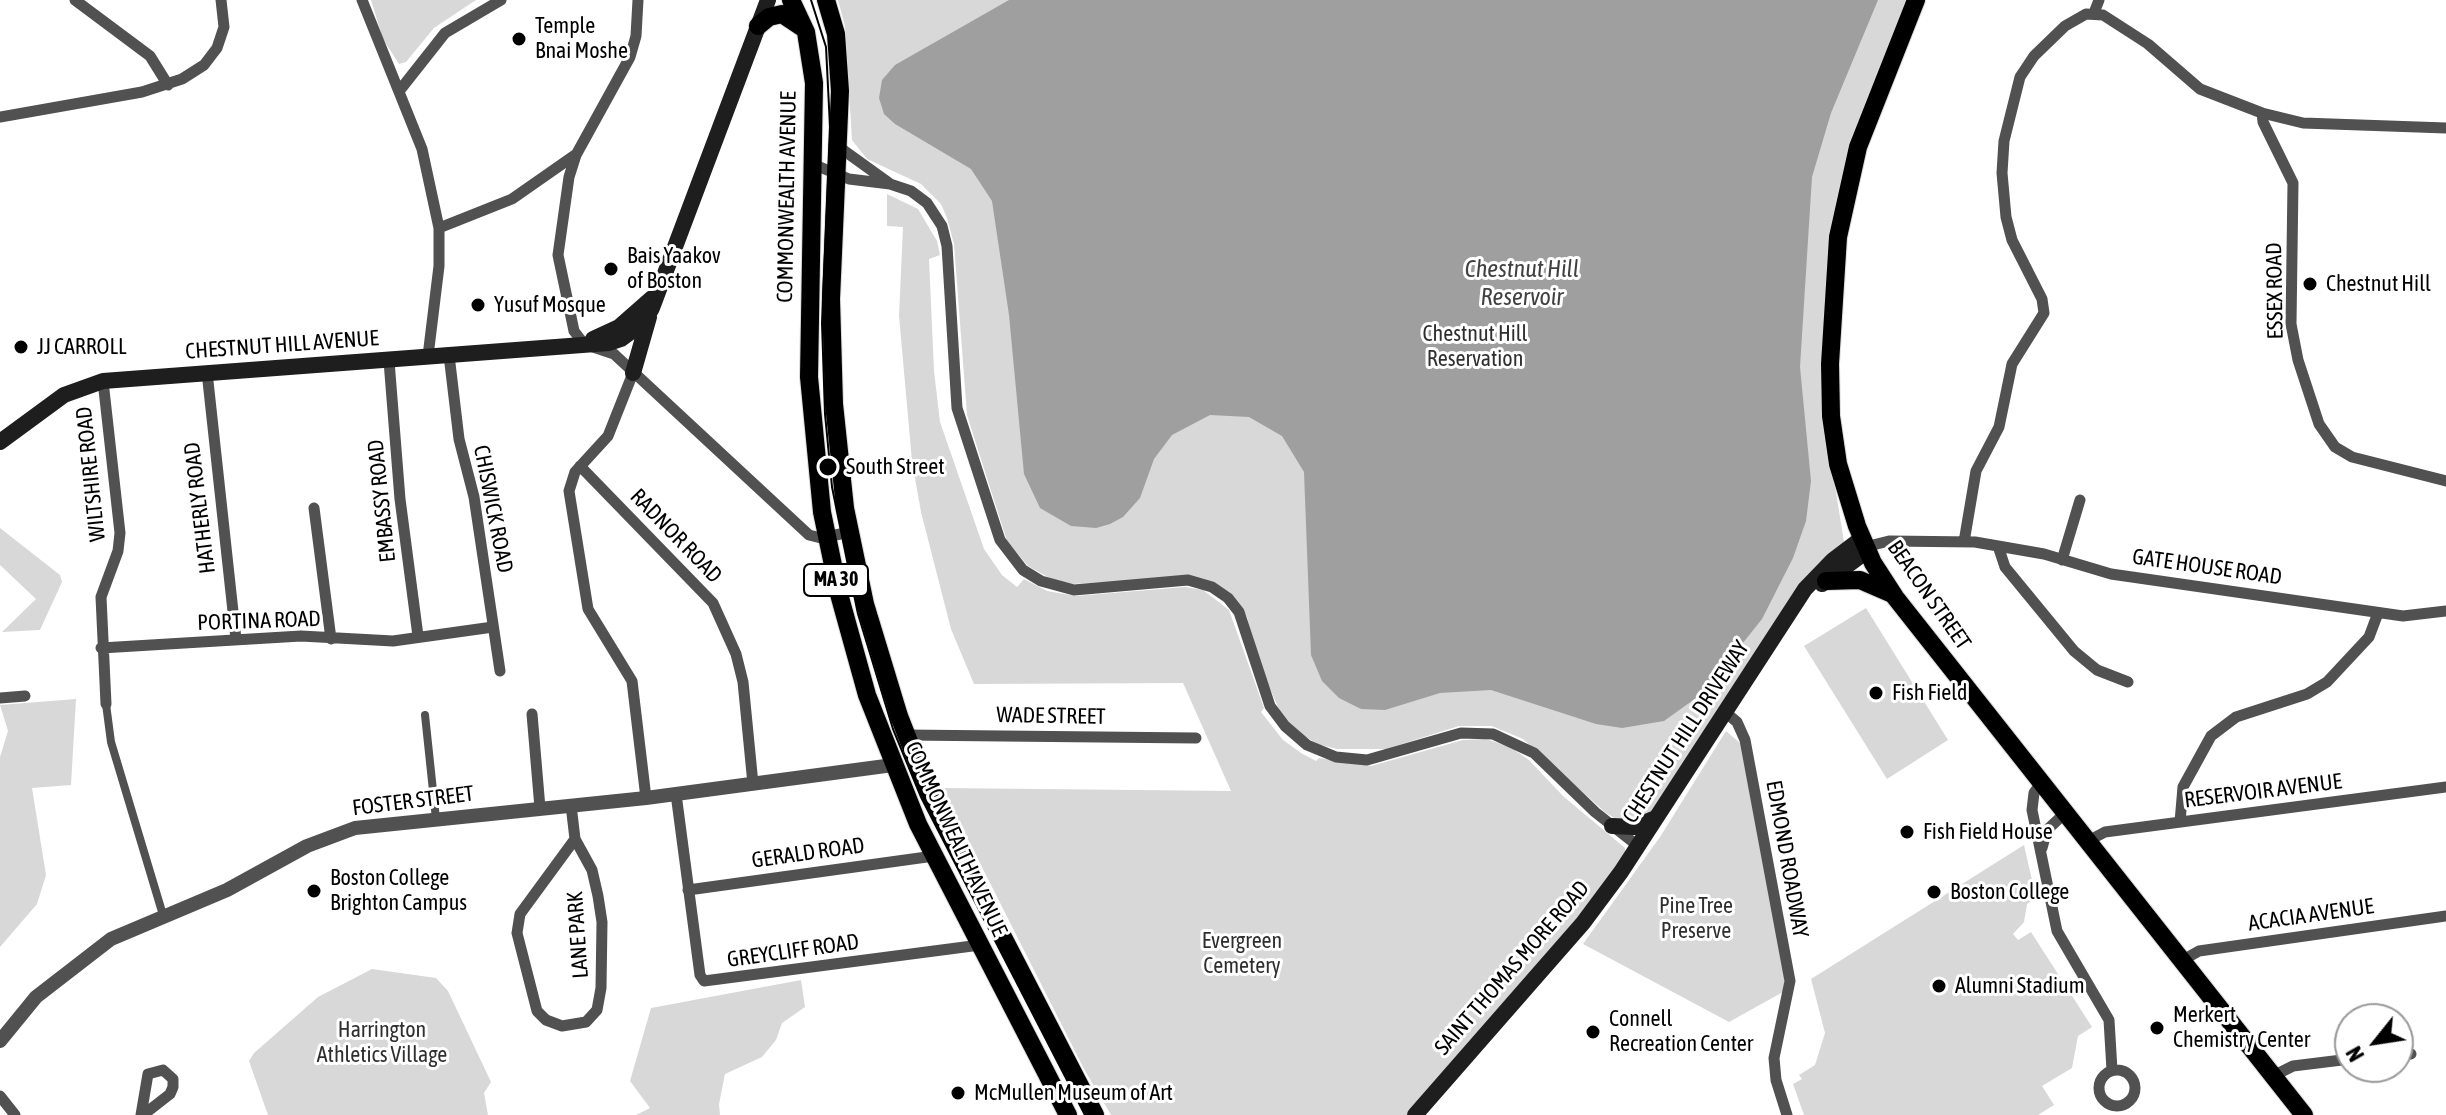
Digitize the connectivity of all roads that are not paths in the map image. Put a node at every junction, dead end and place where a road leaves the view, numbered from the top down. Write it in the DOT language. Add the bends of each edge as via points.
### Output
graph roads {
  1 [pos="75,0"];
  2 [pos="221,0"];
  3 [pos="362,0"];
  4 [pos="501,0"];
  5 [pos="638,0"];
  6 [pos="768,0"];
  7 [pos="791,0"];
  8 [pos="826,0"];
  9 [pos="1916,0"];
  10 [pos="2099,0"];
  11 [pos="2094,13"];
  12 [pos="758,26"];
  13 [pos="806,32"];
  14 [pos="168,85"];
  15 [pos="400,90"];
  16 [pos="2262,113"];
  17 [pos="0,117"];
  18 [pos="2446,128"];
  19 [pos="839,147"];
  20 [pos="576,155"];
  21 [pos="815,165"];
  22 [pos="838,174"];
  23 [pos="890,184"];
  24 [pos="439,228"];
  25 [pos="654,301"];
  26 [pos="584,344"];
  27 [pos="449,355"];
  28 [pos="428,356"];
  29 [pos="389,361"];
  30 [pos="207,372"];
  31 [pos="633,373"];
  32 [pos="103,381"];
  33 [pos="0,442"];
  34 [pos="580,466"];
  35 [pos="2446,481"];
  36 [pos="2080,500"];
  37 [pos="314,508"];
  38 [pos="850,532"];
  39 [pos="826,537"];
  40 [pos="1964,542"];
  41 [pos="1865,545"];
  42 [pos="1998,546"];
  43 [pos="2062,560"];
  44 [pos="1826,581"];
  45 [pos="1895,597"];
  46 [pos="1793,607"];
  47 [pos="2446,611"];
  48 [pos="2378,613"];
  49 [pos="493,627"];
  50 [pos="418,636"];
  51 [pos="236,639"];
  52 [pos="331,639"];
  53 [pos="101,648"];
  54 [pos="500,671"];
  55 [pos="2128,682"];
  56 [pos="25,696"];
  57 [pos="0,698"];
  58 [pos="106,704"];
  59 [pos="1725,712"];
  60 [pos="532,714"];
  61 [pos="425,715"];
  62 [pos="906,735"];
  63 [pos="1196,738"];
  64 [pos="893,765"];
  65 [pos="2041,783"];
  66 [pos="753,784"];
  67 [pos="2446,787"];
  68 [pos="676,794"];
  69 [pos="646,798"];
  70 [pos="571,805"];
  71 [pos="540,808"];
  72 [pos="2065,813"];
  73 [pos="1656,818"];
  74 [pos="436,819"];
  75 [pos="2180,822"];
  76 [pos="1612,826"];
  77 [pos="575,839"];
  78 [pos="2088,841"];
  79 [pos="1638,846"];
  80 [pos="2042,848"];
  81 [pos="934,856"];
  82 [pos="688,890"];
  83 [pos="978,891"];
  84 [pos="957,902"];
  85 [pos="163,915"];
  86 [pos="2446,916"];
  87 [pos="980,945"];
  88 [pos="2183,960"];
  89 [pos="0,1041"];
  90 [pos="2334,1061"];
  91 [pos="2112,1070"];
  92 [pos="2273,1076"];
  93 [pos="0,1096"];
  94 [pos="15,1115"];
  95 [pos="1068,1115"];
  96 [pos="1095,1115"];
  97 [pos="1415,1115"];
  98 [pos="1787,1115"];
  99 [pos="2304,1115"];
  1 -- 14 [label="street" via="150,56"];
  2 -- 14 [label="street" via="224,27 213,54"];
  3 -- 15 [label="street"];
  4 -- 15 [label="street" via="445,33"];
  5 -- 20 [label="street" via="630,57"];
  6 -- 12 [label="main road, CHESTNUT HILL AVENUE"];
  7 -- 13 [label="main road, COMMONWEALTH AVENUE / MA 30"];
  8 -- 19 [label="main road, COMMONWEALTH AVENUE / MA 30" via="839,57"];
  9 -- 41 [label="main road, BEACON STREET" via="1858,147 1838,237 1831,416 1842,480"];
  10 -- 11 [label="street"];
  11 -- 16 [label="street" via="2148,44 2200,89"];
  11 -- 40 [label="street" via="2071,21 2042,47 2020,77 2012,104 2002,158 2004,203 2012,240 2039,290 2044,313 2012,364 1999,427 1976,471"];
  12 -- 13 [label="main road" via="782,14"];
  12 -- 25 [label="main road, CHESTNUT HILL AVENUE"];
  13 -- 21 [label="main road, COMMONWEALTH AVENUE / MA 30" via="814,83"];
  14 -- 17 [label="street"];
  15 -- 24 [label="street" via="422,149"];
  16 -- 18 [label="street" via="2303,123"];
  16 -- 35 [label="street, ESSEX ROAD" via="2293,183 2291,324 2319,424 2335,447 2352,457"];
  19 -- 22 [label="main road, COMMONWEALTH AVENUE / MA 30"];
  19 -- 23 [label="street, CHESTNUT HILL DRIVEWAY"];
  20 -- 24 [label="street" via="512,199"];
  20 -- 26 [label="street" via="558,255 574,331"];
  21 -- 22 [label="street, CHESTNUT HILL DRIVEWAY"];
  21 -- 39 [label="main road, COMMONWEALTH AVENUE / MA 30" via="808,365"];
  22 -- 23 [label="street, CHESTNUT HILL DRIVEWAY"];
  22 -- 38 [label="main road, COMMONWEALTH AVENUE / MA 30" via="831,333 837,439"];
  23 -- 76 [label="street, CHESTNUT HILL DRIVEWAY" via="927,203 946,235 957,408 1000,540 1023,570 1074,590 1188,580 1212,587 1239,612 1270,706 1307,745 1336,757 1367,760 1461,733 1493,734 1534,753"];
  24 -- 28 [label="street"];
  25 -- 26 [label="main road, CHESTNUT HILL AVENUE" via="639,327 621,339"];
  25 -- 31 [label="main road"];
  26 -- 27 [label="main road, CHESTNUT HILL AVENUE"];
  26 -- 31 [label="street" via="614,354"];
  27 -- 28 [label="main road, CHESTNUT HILL AVENUE"];
  27 -- 49 [label="street, CHISWICK ROAD"];
  28 -- 29 [label="main road, CHESTNUT HILL AVENUE"];
  29 -- 30 [label="main road, CHESTNUT HILL AVENUE"];
  29 -- 50 [label="street, EMBASSY ROAD"];
  30 -- 32 [label="main road, CHESTNUT HILL AVENUE"];
  30 -- 51 [label="street, HATHERLY ROAD"];
  31 -- 34 [label="street" via="608,436"];
  31 -- 39 [label="street" via="805,532"];
  32 -- 33 [label="main road, CHESTNUT HILL AVENUE" via="64,395"];
  32 -- 53 [label="street, WILTSHIRE ROAD" via="120,533 101,597"];
  34 -- 66 [label="street, RADNOR ROAD" via="713,603 743,682"];
  34 -- 69 [label="street" via="569,491 588,609 632,681"];
  36 -- 43 [label="street"];
  37 -- 52 [label="street"];
  38 -- 39 [label="street"];
  38 -- 62 [label="main road, COMMONWEALTH AVENUE / MA 30" via="873,635"];
  39 -- 64 [label="main road, COMMONWEALTH AVENUE / MA 30" via="856,661"];
  40 -- 41 [label="street, GATE HOUSE ROAD"];
  40 -- 42 [label="street, GATE HOUSE ROAD"];
  41 -- 44 [label="main road, CHESTNUT HILL DRIVEWAY"];
  41 -- 45 [label="main road, BEACON STREET"];
  41 -- 46 [label="main road, CHESTNUT HILL DRIVEWAY" via="1822,569"];
  42 -- 43 [label="street, GATE HOUSE ROAD"];
  42 -- 55 [label="street" via="2005,567 2074,651 2097,670"];
  43 -- 48 [label="street, GATE HOUSE ROAD" via="2111,574"];
  44 -- 45 [label="main road" via="1860,580"];
  44 -- 46 [label="main road, CHESTNUT HILL DRIVEWAY"];
  45 -- 65 [label="main road, BEACON STREET"];
  46 -- 59 [label="main road, CHESTNUT HILL DRIVEWAY"];
  47 -- 48 [label="street, GATE HOUSE ROAD" via="2413,617"];
  48 -- 75 [label="street" via="2369,637 2327,682 2295,699 2236,717 2211,736 2183,787"];
  49 -- 50 [label="street, PORTINA ROAD"];
  49 -- 54 [label="street, CHISWICK ROAD"];
  50 -- 52 [label="street, PORTINA ROAD" via="393,641"];
  51 -- 52 [label="street, PORTINA ROAD"];
  51 -- 53 [label="street, PORTINA ROAD"];
  53 -- 58 [label="street, WILTSHIRE ROAD"];
  56 -- 57 [label="street"];
  58 -- 85 [label="street" via="111,742"];
  59 -- 73 [label="main road, CHESTNUT HILL DRIVEWAY"];
  59 -- 98 [label="street, EDMOND ROADWAY" via="1745,740 1789,975 1776,1044 1776,1080"];
  60 -- 71 [label="street"];
  61 -- 74 [label="street"];
  62 -- 63 [label="street, WADE STREET"];
  62 -- 83 [label="main road, COMMONWEALTH AVENUE / MA 30"];
  64 -- 66 [label="street, FOSTER STREET"];
  64 -- 81 [label="main road, COMMONWEALTH AVENUE / MA 30"];
  65 -- 72 [label="main road, BEACON STREET"];
  65 -- 80 [label="street" via="2031,801"];
  66 -- 68 [label="street, FOSTER STREET"];
  67 -- 75 [label="street, RESERVOIR AVENUE"];
  68 -- 69 [label="street, FOSTER STREET"];
  68 -- 82 [label="street, GREYCLIFF ROAD"];
  69 -- 70 [label="street, FOSTER STREET"];
  70 -- 71 [label="street, FOSTER STREET"];
  70 -- 77 [label="street, LANE PARK"];
  71 -- 74 [label="street, FOSTER STREET"];
  72 -- 78 [label="main road, BEACON STREET"];
  72 -- 80 [label="street" via="2047,830"];
  73 -- 76 [label="main road" via="1634,827"];
  73 -- 79 [label="main road, CHESTNUT HILL DRIVEWAY"];
  74 -- 85 [label="street, FOSTER STREET" via="355,828 332,836 240,884"];
  75 -- 78 [label="street, RESERVOIR AVENUE" via="2105,832"];
  76 -- 79 [label="street, CHESTNUT HILL DRIVEWAY"];
  77 -- 77 [label="street, LANE PARK" via="526,904 517,933 537,1011 562,1026 586,1022 597,1010 601,988 598,896 592,870"];
  78 -- 88 [label="main road, BEACON STREET"];
  79 -- 97 [label="main road, SAINT THOMAS MORE ROAD" via="1569,940"];
  80 -- 91 [label="street" via="2059,937 2109,1020"];
  81 -- 82 [label="street, GERALD ROAD"];
  81 -- 84 [label="main road, COMMONWEALTH AVENUE / MA 30"];
  82 -- 87 [label="street, GREYCLIFF ROAD" via="700,975 707,982"];
  83 -- 84 [label="main road"];
  83 -- 96 [label="main road, COMMONWEALTH AVENUE / MA 30"];
  84 -- 87 [label="main road, COMMONWEALTH AVENUE / MA 30"];
  85 -- 89 [label="street, FOSTER STREET" via="130,928 90,954 36,997"];
  86 -- 88 [label="street, ACACIA AVENUE" via="2199,951"];
  87 -- 95 [label="main road, COMMONWEALTH AVENUE / MA 30"];
  88 -- 92 [label="main road, BEACON STREET"];
  90 -- 92 [label="street" via="2293,1066"];
  92 -- 99 [label="main road, BEACON STREET"];
  93 -- 94 [label="street"];
}
